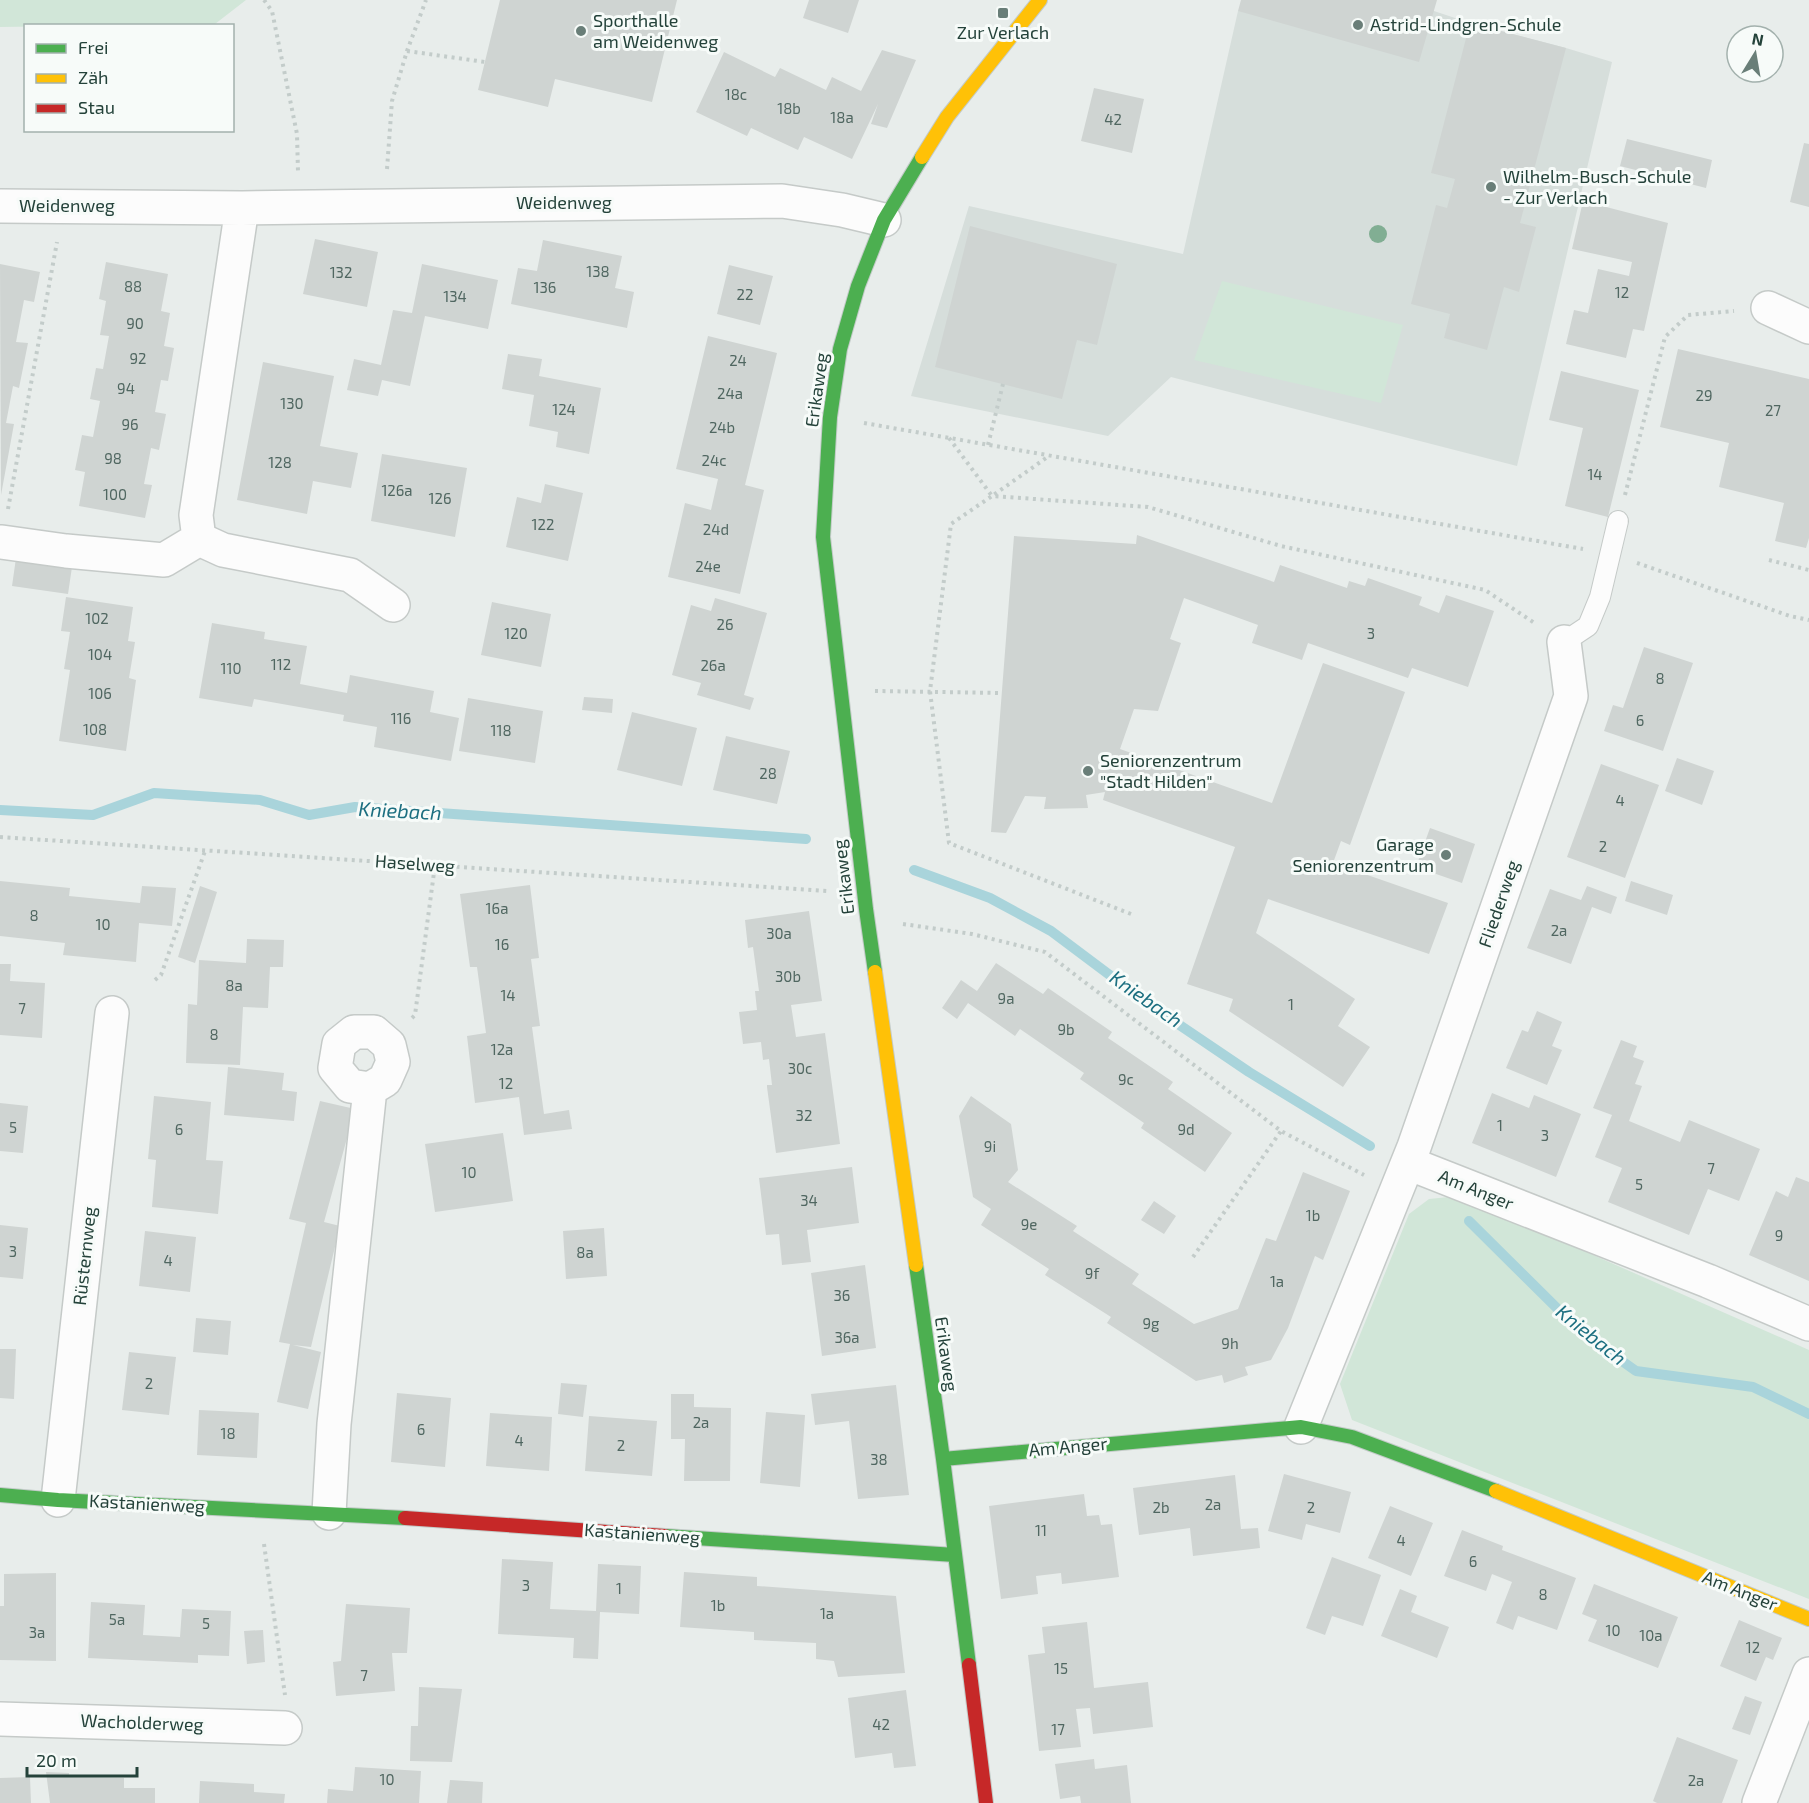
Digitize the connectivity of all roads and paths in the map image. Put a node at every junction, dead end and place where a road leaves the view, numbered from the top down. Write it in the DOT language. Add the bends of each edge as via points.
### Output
graph roads {
  1 [pos="264,0"];
  2 [pos="426,0"];
  3 [pos="1040,0"];
  4 [pos="407,51"];
  5 [pos="485,62"];
  6 [pos="387,169"];
  7 [pos="298,172"];
  8 [pos="0,206"];
  9 [pos="243,208"];
  10 [pos="884,220"];
  11 [pos="57,238"];
  12 [pos="1768,309"];
  13 [pos="1809,327"];
  14 [pos="1003,384"];
  15 [pos="860,422"];
  16 [pos="948,438"];
  17 [pos="988,445"];
  18 [pos="1049,456"];
  19 [pos="992,496"];
  20 [pos="1618,521"];
  21 [pos="199,539"];
  22 [pos="2,542"];
  23 [pos="1610,554"];
  24 [pos="1769,560"];
  25 [pos="1809,570"];
  26 [pos="393,605"];
  27 [pos="1809,620"];
  28 [pos="1564,642"];
  29 [pos="872,690"];
  30 [pos="930,691"];
  31 [pos="1002,693"];
  32 [pos="0,837"];
  33 [pos="205,851"];
  34 [pos="435,865"];
  35 [pos="830,891"];
  36 [pos="1131,914"];
  37 [pos="902,924"];
  38 [pos="155,980"];
  39 [pos="112,1013"];
  40 [pos="389,1045"];
  41 [pos="370,1089"];
  42 [pos="1281,1131"];
  43 [pos="1408,1162"];
  44 [pos="1369,1178"];
  45 [pos="1192,1257"];
  46 [pos="1809,1324"];
  47 [pos="1301,1427"];
  48 [pos="943,1460"];
  49 [pos="0,1495"];
  50 [pos="58,1500"];
  51 [pos="329,1513"];
  52 [pos="263,1534"];
  53 [pos="955,1555"];
  54 [pos="1809,1619"];
  55 [pos="1809,1674"];
  56 [pos="285,1713"];
  57 [pos="0,1719"];
  58 [pos="986,1803"];
  59 [pos="1759,1803"];
  1 -- 7 [label="path" via="272,11 297,134"];
  2 -- 4 [label="path"];
  3 -- 10 [label="street, Erikaweg" via="947,117"];
  4 -- 5 [label="path"];
  4 -- 6 [label="path" via="392,101"];
  8 -- 9 [label="street, Weidenweg"];
  9 -- 10 [label="street, Weidenweg" via="782,201"];
  9 -- 21 [label="street" via="196,515"];
  10 -- 48 [label="street, Erikaweg" via="858,286 840,349 830,417 823,537 866,909"];
  11 -- 22 [label="path"];
  12 -- 13 [label="street"];
  12 -- 20 [label="path" via="1688,315 1665,337"];
  14 -- 17 [label="path"];
  15 -- 16 [label="path"];
  16 -- 17 [label="path"];
  16 -- 19 [label="path"];
  17 -- 18 [label="path"];
  18 -- 19 [label="path"];
  18 -- 23 [label="path"];
  19 -- 28 [label="path" via="1148,507 1281,546 1485,590"];
  19 -- 30 [label="path" via="951,524"];
  20 -- 23 [label="lane"];
  21 -- 22 [label="street" via="164,560"];
  21 -- 26 [label="street" via="223,550 350,575"];
  23 -- 27 [label="path"];
  23 -- 28 [label="lane" via="1600,597 1588,626"];
  24 -- 25 [label="path"];
  28 -- 43 [label="street, Fliederweg" via="1571,696"];
  29 -- 30 [label="path"];
  30 -- 31 [label="path"];
  30 -- 36 [label="path" via="949,843"];
  32 -- 33 [label="path, Haselweg"];
  33 -- 34 [label="path, Haselweg"];
  33 -- 38 [label="path" via="162,975"];
  34 -- 35 [label="path, Haselweg"];
  34 -- 40 [label="path" via="415,1015"];
  37 -- 42 [label="path" via="972,934 1045,952"];
  39 -- 50 [label="street, Rüsternweg"];
  40 -- 41 [label="street" via="393,1062 385,1080"];
  40 -- 41 [label="street" via="374,1032 354,1032 339,1044 335,1068 350,1086"];
  41 -- 51 [label="street" via="334,1424"];
  42 -- 44 [label="path"];
  42 -- 45 [label="path"];
  43 -- 46 [label="street, Am Anger"];
  43 -- 47 [label="street"];
  47 -- 48 [label="street, Am Anger"];
  47 -- 54 [label="street, Am Anger" via="1352,1437 1536,1506"];
  48 -- 53 [label="street, Erikaweg"];
  49 -- 50 [label="street, Kastanienweg"];
  50 -- 51 [label="street, Kastanienweg"];
  51 -- 53 [label="street, Kastanienweg"];
  52 -- 56 [label="path"];
  53 -- 58 [label="street, Erikaweg"];
  55 -- 59 [label="street"];
  56 -- 57 [label="street, Wacholderweg"];
}
